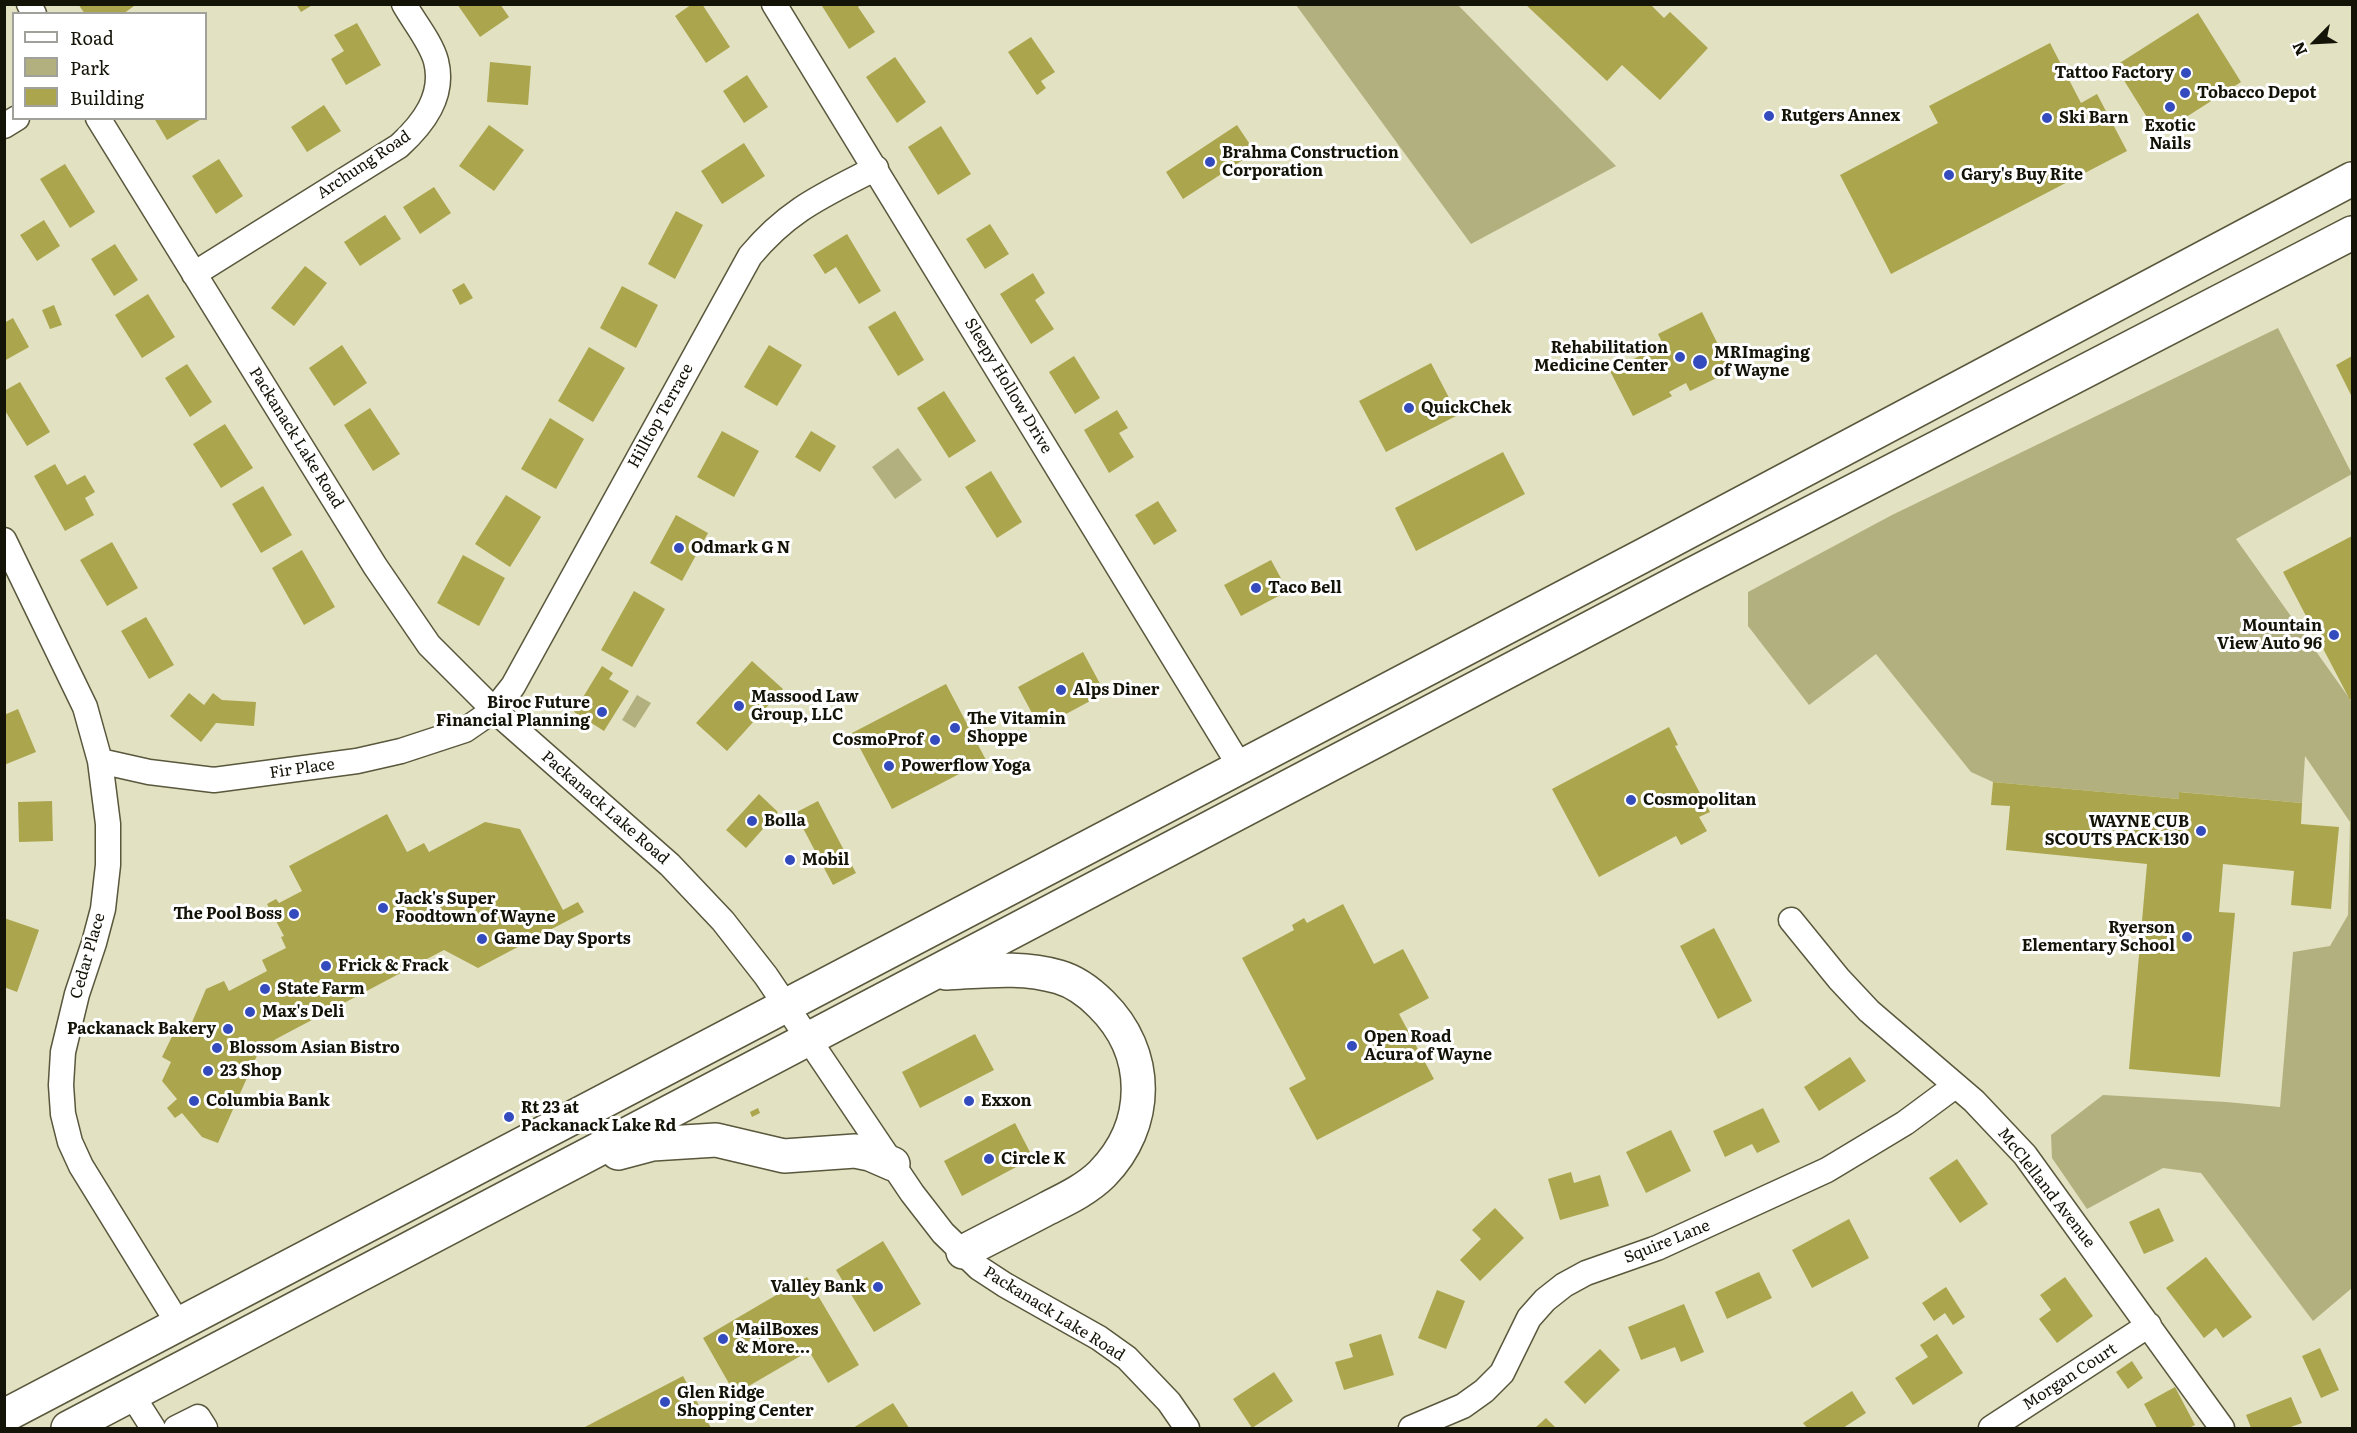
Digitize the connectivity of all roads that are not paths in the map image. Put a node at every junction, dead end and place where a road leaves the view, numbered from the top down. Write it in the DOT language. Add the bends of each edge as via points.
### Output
graph roads {
  1 [pos="404,4"];
  2 [pos="774,4"];
  3 [pos="99,120"];
  4 [pos="876,168"];
  5 [pos="2352,179"];
  6 [pos="2352,232"];
  7 [pos="194,274"];
  8 [pos="4,540"];
  9 [pos="494,710"];
  10 [pos="100,761"];
  11 [pos="1241,768"];
  12 [pos="1791,920"];
  13 [pos="936,974"];
  14 [pos="786,1005"];
  15 [pos="810,1039"];
  16 [pos="1955,1086"];
  17 [pos="893,1164"];
  18 [pos="564,1167"];
  19 [pos="963,1252"];
  20 [pos="179,1325"];
  21 [pos="2149,1325"];
  22 [pos="132,1395"];
  23 [pos="4,1416"];
  24 [pos="68,1428"];
  25 [pos="153,1428"];
  26 [pos="176,1428"];
  27 [pos="205,1428"];
  28 [pos="1187,1428"];
  29 [pos="1411,1428"];
  30 [pos="1990,1428"];
  31 [pos="2222,1428"];
  1 -- 7 [label="street, Archung Road" via="436,60 438,77 436,96 415,131 399,146"];
  2 -- 4 [label="street, Sleepy Hollow Drive"];
  3 -- 7 [label="street, Packanack Lake Road"];
  4 -- 9 [label="street, Hilltop Terrace" via="789,216 750,256 513,686"];
  4 -- 11 [label="street, Sleepy Hollow Drive"];
  5 -- 11 [label="highway"];
  6 -- 13 [label="highway"];
  7 -- 9 [label="street, Packanack Lake Road" via="408,616 429,645"];
  8 -- 10 [label="street, Cedar Place" via="85,707"];
  9 -- 10 [label="street, Fir Place" via="465,730 401,751 240,778 194,779"];
  9 -- 14 [label="street, Packanack Lake Road" via="699,893"];
  10 -- 20 [label="street, Cedar Place" via="108,824 108,865 97,932 76,994 63,1053 63,1114 81,1166"];
  11 -- 14 [label="highway"];
  12 -- 16 [label="street, McClelland Avenue" via="1869,1011"];
  13 -- 15 [label="highway"];
  13 -- 19 [label="highway" via="1021,969 1073,983 1097,1000 1123,1031 1139,1084 1130,1134 1101,1176"];
  14 -- 15 [label="street, Packanack Lake Road"];
  14 -- 20 [label="highway"];
  15 -- 17 [label="street, Packanack Lake Road"];
  15 -- 18 [label="highway"];
  16 -- 21 [label="street, McClelland Avenue" via="2025,1155"];
  16 -- 29 [label="street, Squire Lane" via="1905,1123 1827,1170 1657,1248 1586,1273 1564,1285 1529,1318 1502,1372 1484,1391 1463,1406"];
  17 -- 18 [label="highway" via="855,1151 784,1156 716,1140 651,1144"];
  17 -- 19 [label="street, Packanack Lake Road" via="943,1233"];
  18 -- 22 [label="highway"];
  19 -- 28 [label="street, Packanack Lake Road" via="1005,1285 1127,1358 1169,1402"];
  20 -- 23 [label="highway"];
  21 -- 30 [label="street, Morgan Court"];
  21 -- 31 [label="street, McClelland Avenue"];
  22 -- 24 [label="highway"];
  22 -- 25 [label="street"];
  26 -- 27 [label="street" via="198,1417"];
}
